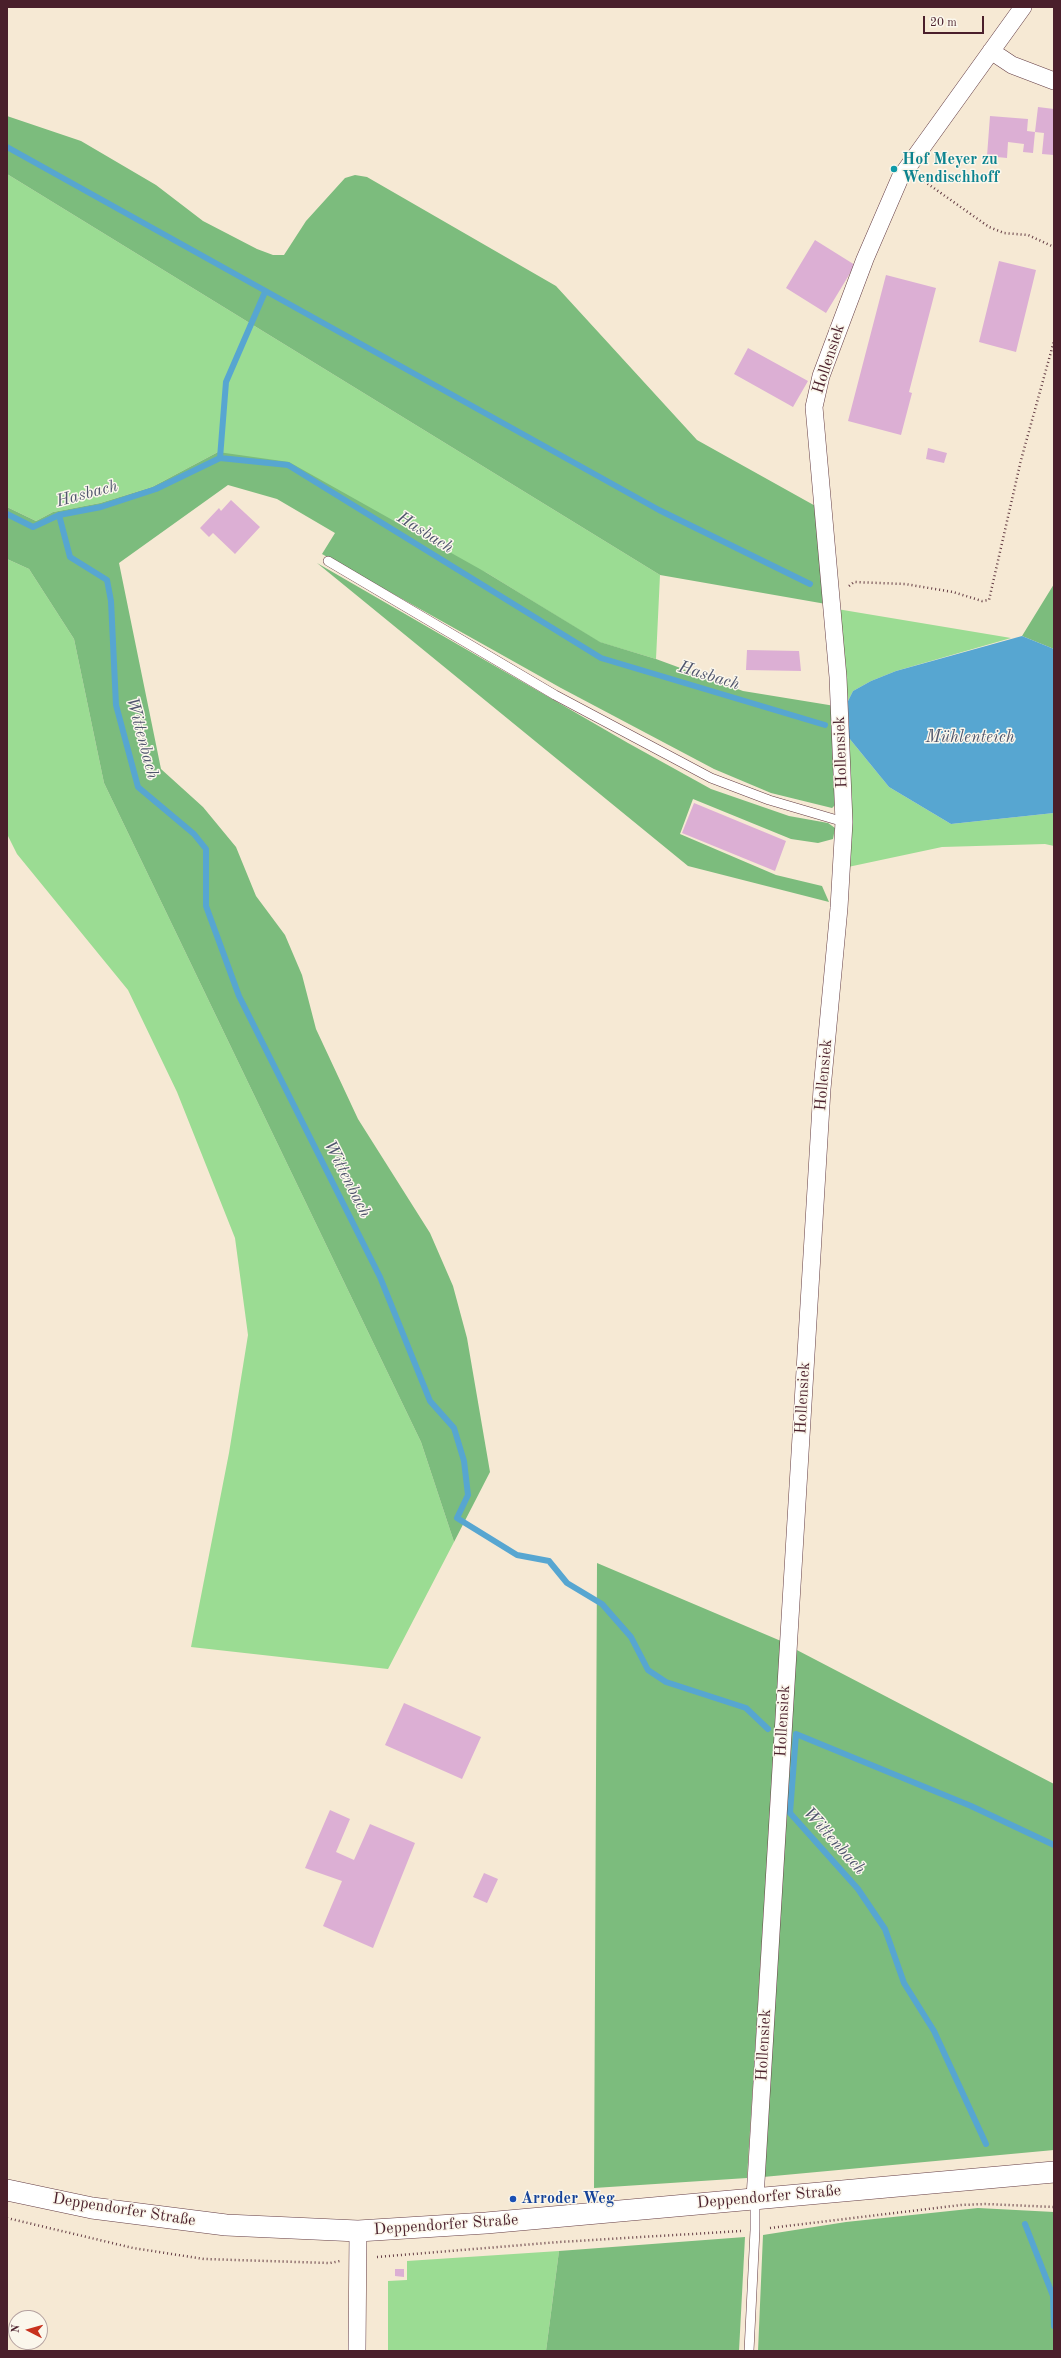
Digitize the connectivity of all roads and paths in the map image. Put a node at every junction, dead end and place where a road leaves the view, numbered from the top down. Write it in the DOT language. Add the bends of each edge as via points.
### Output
graph roads {
  1 [pos="1024,7"];
  2 [pos="991,51"];
  3 [pos="1054,80"];
  4 [pos="915,156"];
  5 [pos="1054,248"];
  6 [pos="1054,340"];
  7 [pos="328,561"];
  8 [pos="831,598"];
  9 [pos="844,822"];
  10 [pos="1054,2172"];
  11 [pos="7,2190"];
  12 [pos="754,2198"];
  13 [pos="1054,2207"];
  14 [pos="7,2218"];
  15 [pos="755,2230"];
  16 [pos="358,2231"];
  17 [pos="356,2258"];
  18 [pos="357,2351"];
  19 [pos="749,2351"];
  1 -- 2 [label="street, Hollensiek"];
  2 -- 3 [label="street" via="1012,65"];
  2 -- 4 [label="street, Hollensiek"];
  4 -- 5 [label="path" via="917,174 923,182 989,227 1028,235"];
  4 -- 8 [label="street, Hollensiek" via="900,178 865,259 821,376 814,407"];
  6 -- 8 [label="path" via="1021,460 989,600 982,602 953,592 922,586 861,582 854,582"];
  7 -- 9 [label="lane" via="556,695 711,778 769,800"];
  8 -- 9 [label="street, Hollensiek" via="838,677"];
  9 -- 12 [label="street, Hollensiek" via="839,908 822,1089"];
  10 -- 12 [label="street, Deppendorfer Straße"];
  11 -- 16 [label="street, Deppendorfer Straße" via="92,2208 226,2225"];
  12 -- 15 [label="lane"];
  12 -- 16 [label="street, Deppendorfer Straße" via="486,2223"];
  13 -- 15 [label="path" via="961,2205"];
  14 -- 17 [label="path" via="133,2248 204,2259 330,2263"];
  15 -- 17 [label="path"];
  15 -- 19 [label="lane"];
  16 -- 17 [label="street"];
  17 -- 18 [label="street"];
}
